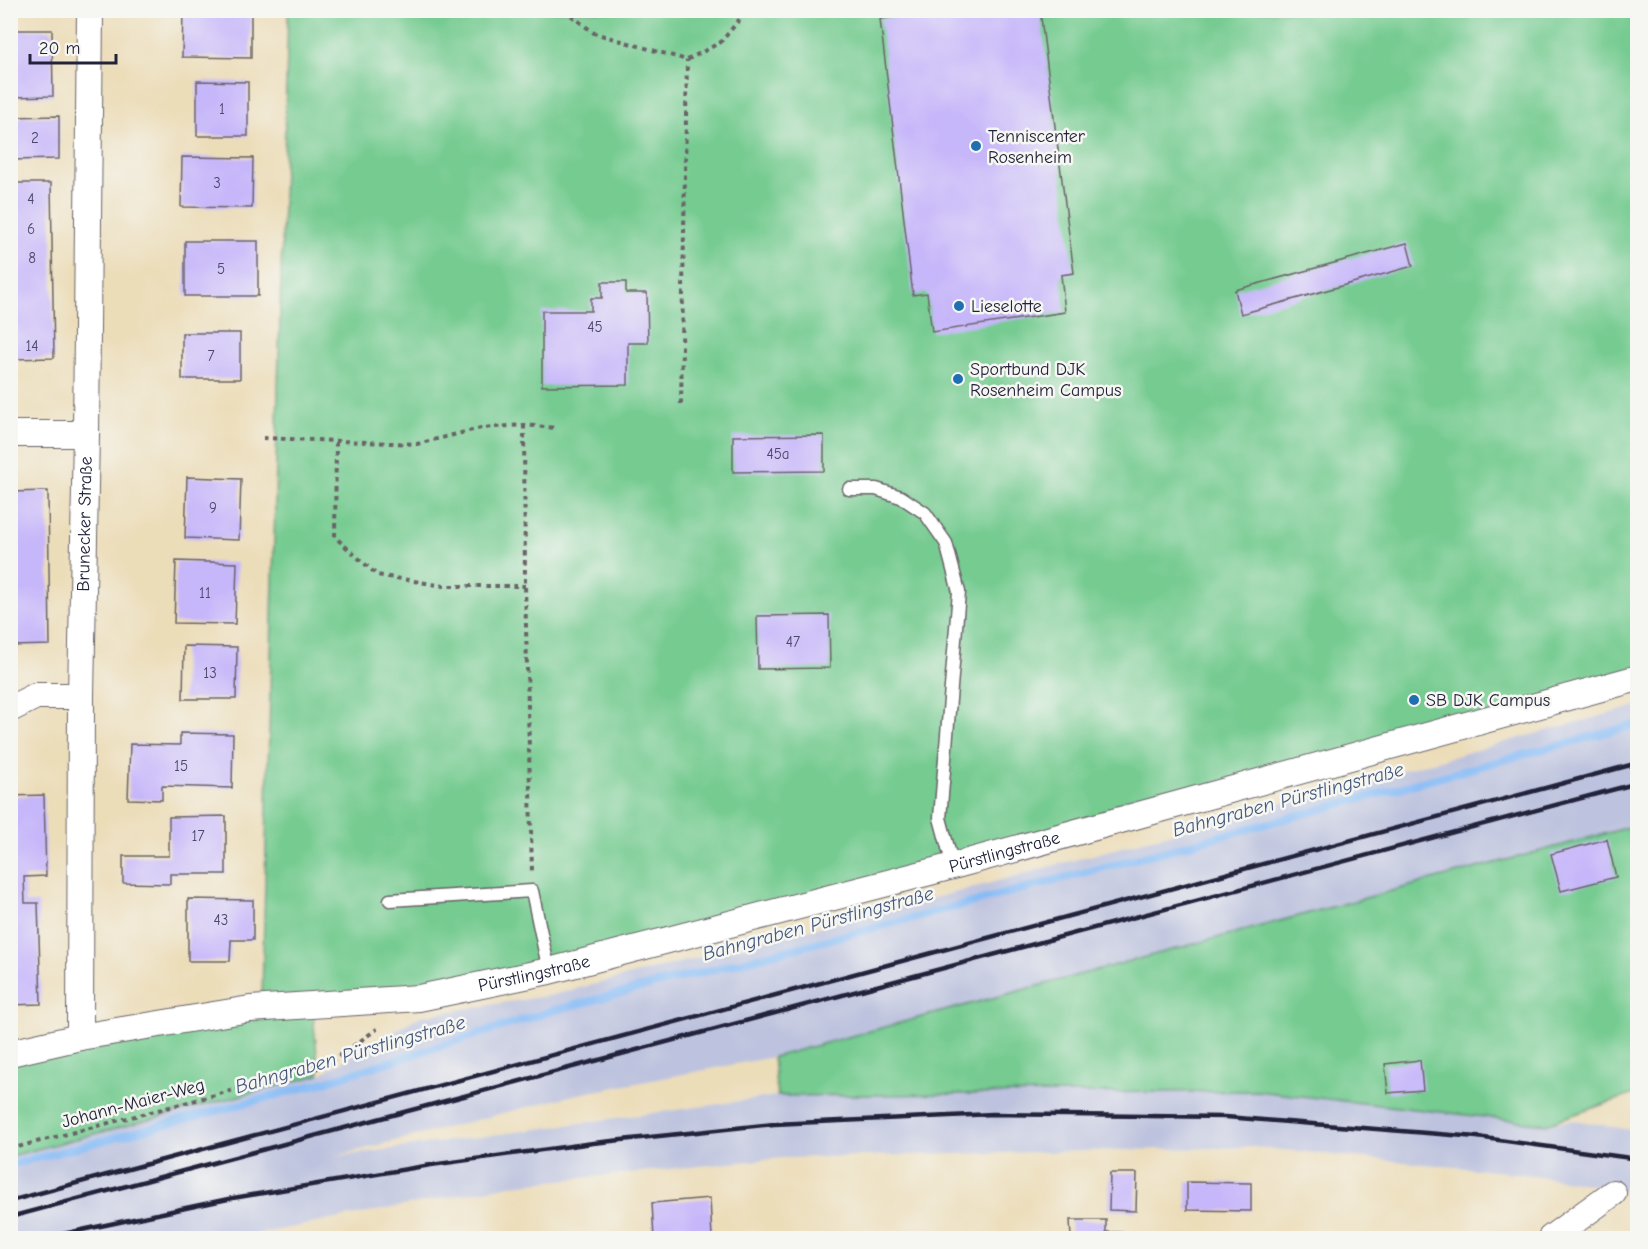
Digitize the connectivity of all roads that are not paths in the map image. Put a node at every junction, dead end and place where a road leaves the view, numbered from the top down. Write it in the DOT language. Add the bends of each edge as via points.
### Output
graph roads {
  1 [pos="90,10"];
  2 [pos="10,434"];
  3 [pos="86,434"];
  4 [pos="849,489"];
  5 [pos="1638,678"];
  6 [pos="81,696"];
  7 [pos="10,709"];
  8 [pos="953,866"];
  9 [pos="390,900"];
  10 [pos="549,971"];
  11 [pos="80,1037"];
  12 [pos="10,1053"];
  13 [pos="1614,1193"];
  14 [pos="1551,1239"];
  1 -- 3 [label="street, Brunecker Straße"];
  2 -- 3 [label="street"];
  3 -- 6 [label="street, Brunecker Straße"];
  4 -- 8 [label="lane" via="876,489 901,497 925,513 946,543 959,592 940,818"];
  5 -- 8 [label="street, Pürstlingstraße"];
  6 -- 7 [label="street" via="36,696"];
  6 -- 11 [label="street, Brunecker Straße"];
  8 -- 10 [label="street, Pürstlingstraße"];
  9 -- 10 [label="lane" via="532,891"];
  10 -- 11 [label="street, Pürstlingstraße" via="420,998 250,1009"];
  11 -- 12 [label="street, Pürstlingstraße"];
  13 -- 14 [label="street"];
}
